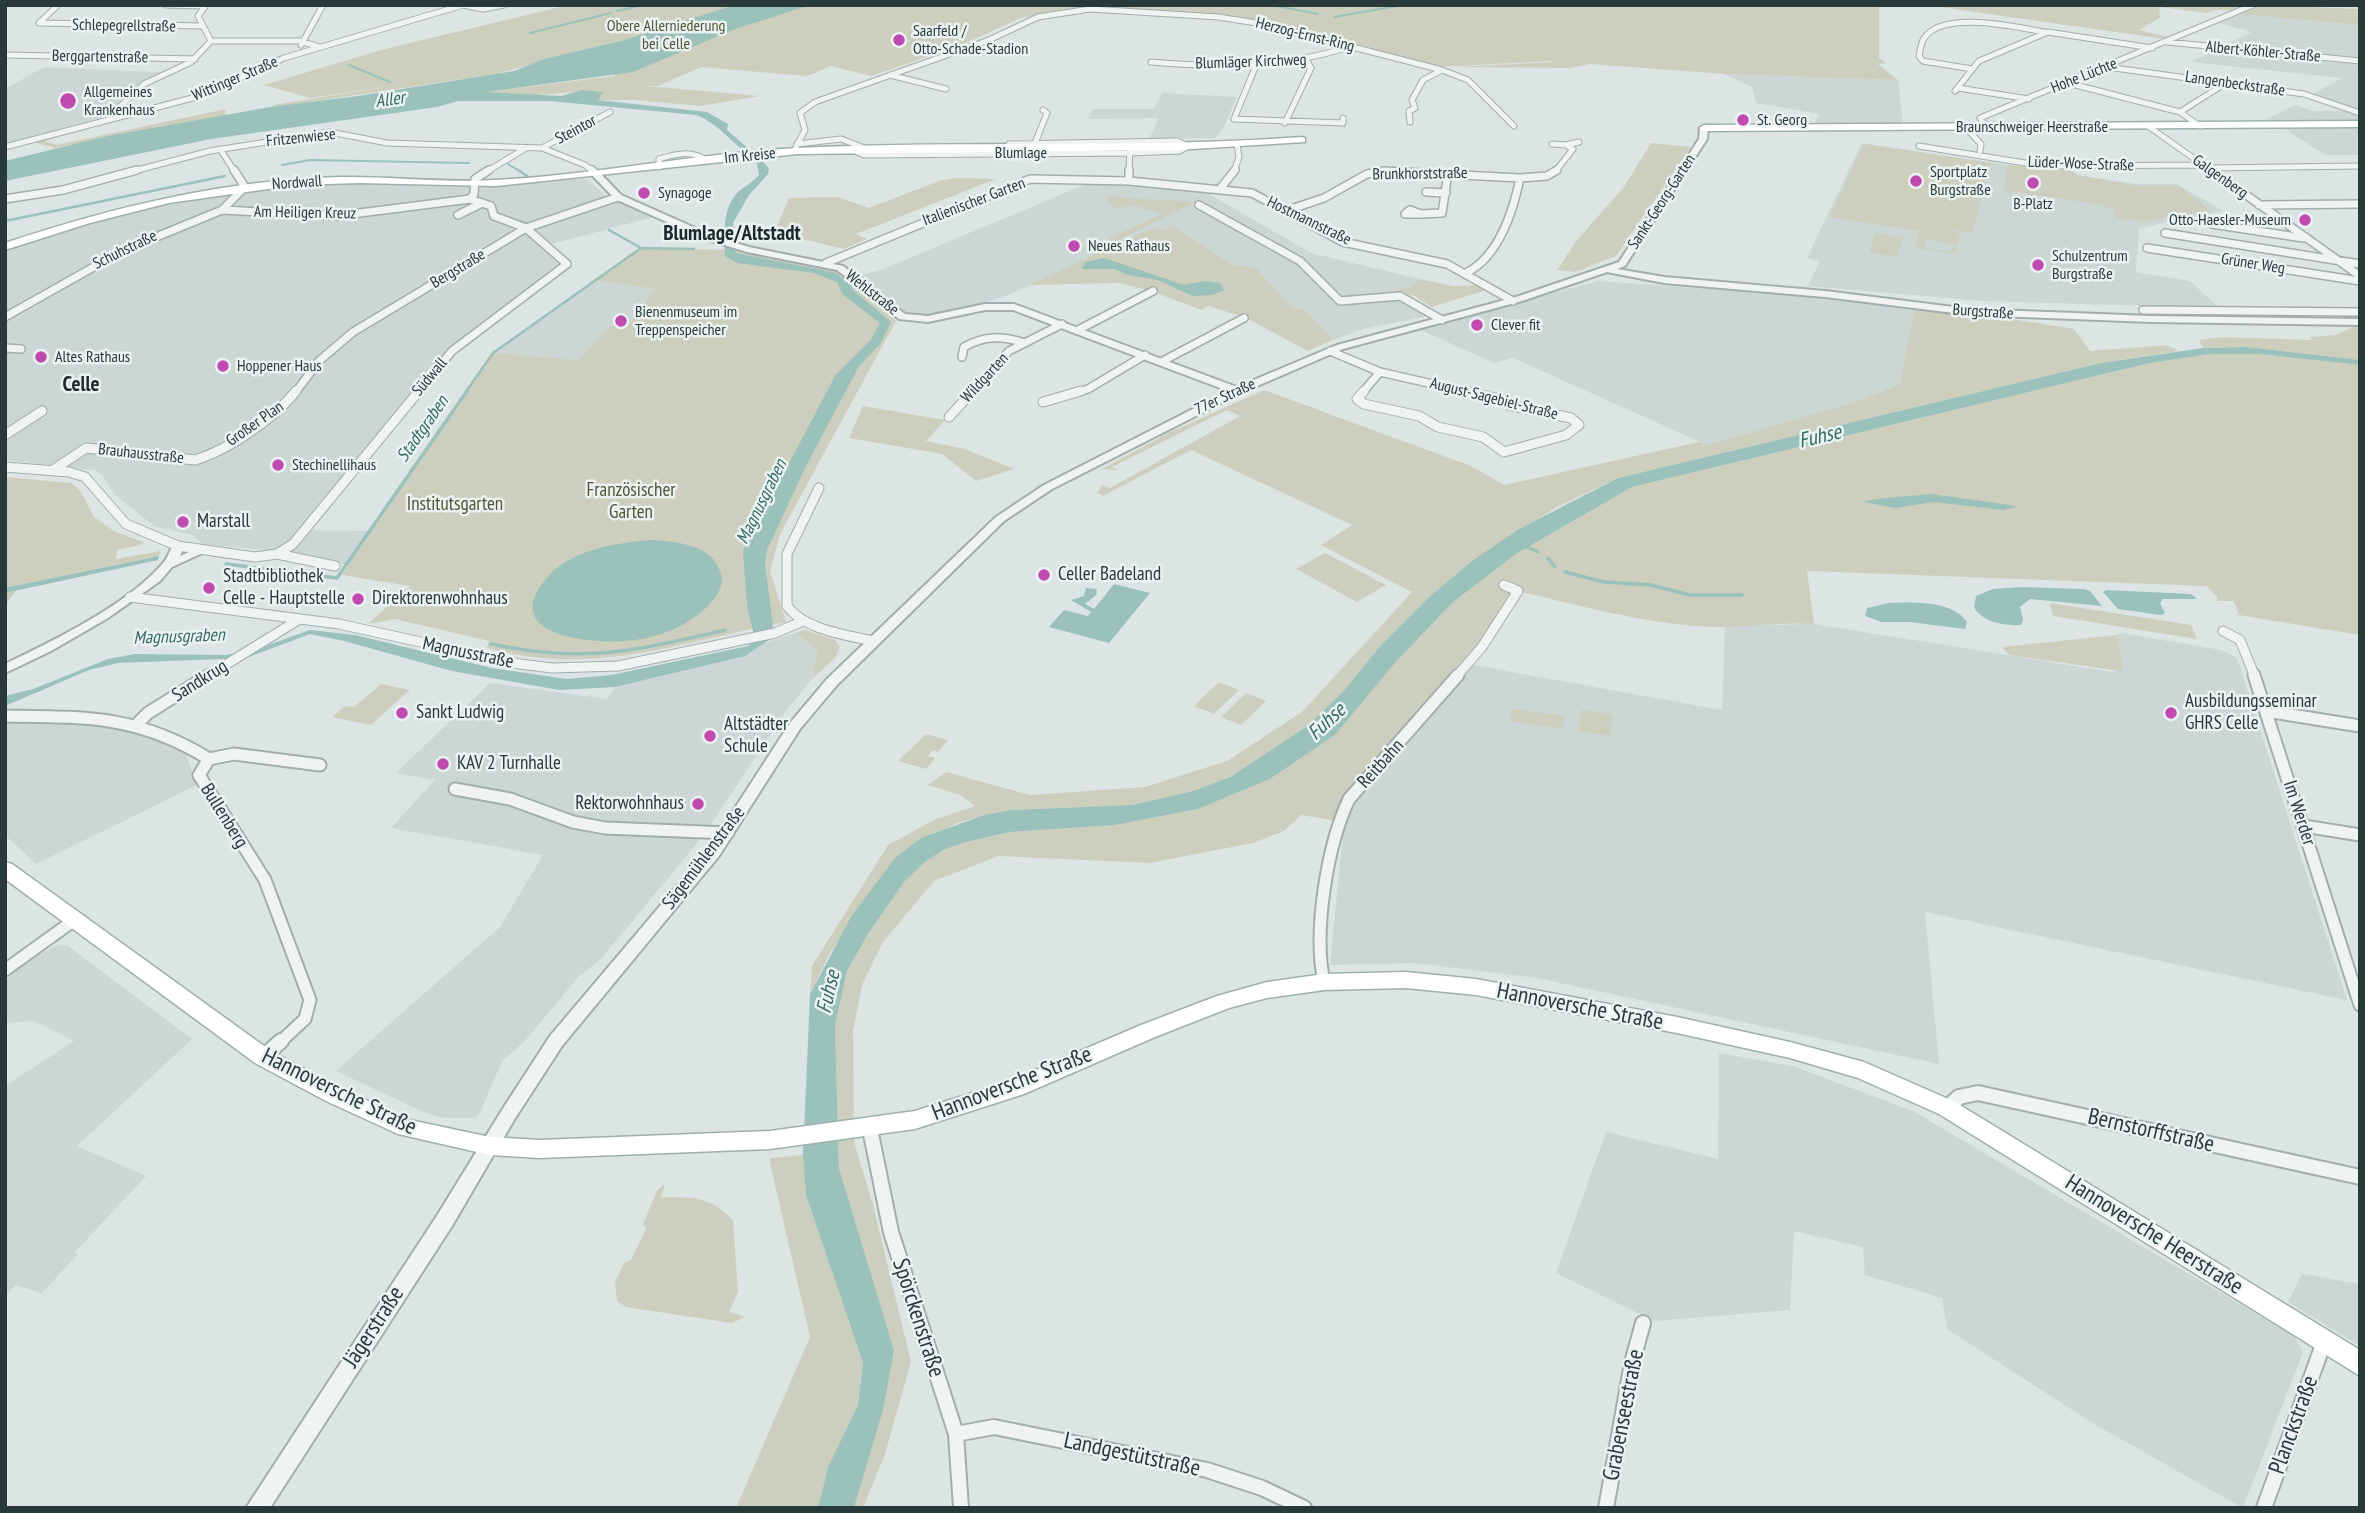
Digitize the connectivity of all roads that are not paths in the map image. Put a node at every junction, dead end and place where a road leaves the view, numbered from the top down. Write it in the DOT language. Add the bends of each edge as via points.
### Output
graph roads {
  1 [pos="58,5"];
  2 [pos="166,5"];
  3 [pos="206,5"];
  4 [pos="323,5"];
  5 [pos="463,5"];
  6 [pos="505,5"];
  7 [pos="2253,5"];
  8 [pos="203,26"];
  9 [pos="2048,32"];
  10 [pos="211,41"];
  11 [pos="304,41"];
  12 [pos="2166,42"];
  13 [pos="319,47"];
  14 [pos="1349,47"];
  15 [pos="2151,48"];
  16 [pos="298,50"];
  17 [pos="6,56"];
  18 [pos="195,59"];
  19 [pos="1307,61"];
  20 [pos="2360,61"];
  21 [pos="1151,62"];
  22 [pos="1257,63"];
  23 [pos="2108,67"];
  24 [pos="1972,69"];
  25 [pos="1442,70"];
  26 [pos="890,75"];
  27 [pos="2068,83"];
  28 [pos="2226,83"];
  29 [pos="946,89"];
  30 [pos="2028,99"];
  31 [pos="1043,110"];
  32 [pos="610,112"];
  33 [pos="2179,112"];
  34 [pos="2360,113"];
  35 [pos="109,117"];
  36 [pos="1343,118"];
  37 [pos="1410,122"];
  38 [pos="1284,123"];
  39 [pos="2360,124"];
  40 [pos="2200,125"];
  41 [pos="1514,126"];
  42 [pos="2148,126"];
  43 [pos="1704,128"];
  44 [pos="1966,128"];
  45 [pos="1987,128"];
  46 [pos="1303,140"];
  47 [pos="1579,142"];
  48 [pos="1188,145"];
  49 [pos="1552,145"];
  50 [pos="1566,145"];
  51 [pos="1919,146"];
  52 [pos="5,147"];
  53 [pos="527,147"];
  54 [pos="1238,147"];
  55 [pos="542,148"];
  56 [pos="795,148"];
  57 [pos="858,148"];
  58 [pos="220,149"];
  59 [pos="1039,149"];
  60 [pos="1130,150"];
  61 [pos="1980,151"];
  62 [pos="2205,166"];
  63 [pos="2360,166"];
  64 [pos="1448,173"];
  65 [pos="596,174"];
  66 [pos="1520,178"];
  67 [pos="1129,181"];
  68 [pos="474,182"];
  69 [pos="245,187"];
  70 [pos="1220,189"];
  71 [pos="1426,192"];
  72 [pos="1446,193"];
  73 [pos="618,197"];
  74 [pos="5,199"];
  75 [pos="470,199"];
  76 [pos="482,204"];
  77 [pos="2360,204"];
  78 [pos="1199,205"];
  79 [pos="2259,205"];
  80 [pos="222,210"];
  81 [pos="1285,211"];
  82 [pos="1421,214"];
  83 [pos="458,215"];
  84 [pos="2212,224"];
  85 [pos="526,228"];
  86 [pos="2165,233"];
  87 [pos="2307,239"];
  88 [pos="5,247"];
  89 [pos="2147,248"];
  90 [pos="2337,260"];
  91 [pos="826,263"];
  92 [pos="2360,264"];
  93 [pos="1609,270"];
  94 [pos="1466,272"];
  95 [pos="2360,279"];
  96 [pos="1153,292"];
  97 [pos="1513,301"];
  98 [pos="2143,310"];
  99 [pos="2360,312"];
  100 [pos="5,317"];
  101 [pos="1244,318"];
  102 [pos="1441,320"];
  103 [pos="2360,322"];
  104 [pos="1062,324"];
  105 [pos="1078,330"];
  106 [pos="1025,343"];
  107 [pos="5,348"];
  108 [pos="21,349"];
  109 [pos="1331,351"];
  110 [pos="1145,355"];
  111 [pos="962,357"];
  112 [pos="1163,361"];
  113 [pos="314,368"];
  114 [pos="1380,372"];
  115 [pos="1237,391"];
  116 [pos="1043,402"];
  117 [pos="42,411"];
  118 [pos="949,417"];
  119 [pos="5,435"];
  120 [pos="195,460"];
  121 [pos="5,467"];
  122 [pos="53,470"];
  123 [pos="819,488"];
  124 [pos="178,546"];
  125 [pos="203,550"];
  126 [pos="277,554"];
  127 [pos="167,566"];
  128 [pos="335,566"];
  129 [pos="933,583"];
  130 [pos="1504,585"];
  131 [pos="130,597"];
  132 [pos="799,619"];
  133 [pos="298,620"];
  134 [pos="2223,631"];
  135 [pos="873,642"];
  136 [pos="5,669"];
  137 [pos="2266,711"];
  138 [pos="5,716"];
  139 [pos="139,722"];
  140 [pos="2360,726"];
  141 [pos="209,759"];
  142 [pos="320,765"];
  143 [pos="455,789"];
  144 [pos="2304,825"];
  145 [pos="728,833"];
  146 [pos="2360,835"];
  147 [pos="5,869"];
  148 [pos="73,921"];
  149 [pos="5,970"];
  150 [pos="1324,982"];
  151 [pos="2360,1005"];
  152 [pos="263,1057"];
  153 [pos="1947,1108"];
  154 [pos="864,1129"];
  155 [pos="490,1146"];
  156 [pos="2360,1177"];
  157 [pos="1643,1323"];
  158 [pos="2324,1342"];
  159 [pos="2360,1364"];
  160 [pos="956,1434"];
  161 [pos="257,1508"];
  162 [pos="961,1508"];
  163 [pos="1304,1508"];
  164 [pos="1606,1508"];
  165 [pos="2264,1508"];
  1 -- 8 [label="street, Schlepegrellstraße" via="38,20 44,25"];
  2 -- 3 [label="street"];
  3 -- 8 [label="street, Schlepegrellstraße" via="198,16"];
  4 -- 11 [label="street"];
  5 -- 6 [label="street, Wittinger Straße" via="484,9"];
  5 -- 13 [label="street, Wittinger Straße"];
  7 -- 12 [label="street, Hohe Lüchte"];
  8 -- 10 [label="street, Schlepegrellstraße"];
  9 -- 15 [label="street"];
  9 -- 24 [label="street" via="1993,53"];
  9 -- 24 [label="street" via="1956,22 1925,36 1919,45 1923,61"];
  10 -- 11 [label="street"];
  10 -- 18 [label="street"];
  11 -- 13 [label="street"];
  11 -- 16 [label="street"];
  12 -- 15 [label="street, Hohe Lüchte"];
  12 -- 20 [label="street, Albert-Köhler-Straße"];
  13 -- 35 [label="street, Wittinger Straße" via="272,62 200,96"];
  14 -- 19 [label="street, Blumläger Kirchweg"];
  14 -- 25 [label="street, Herzog-Ernst-Ring"];
  14 -- 26 [label="street, Herzog-Ernst-Ring" via="1241,20 1090,9 1038,17 989,40"];
  15 -- 23 [label="street, Hohe Lüchte"];
  17 -- 18 [label="street, Berggartenstraße"];
  18 -- 35 [label="street" via="144,84"];
  19 -- 22 [label="street, Blumläger Kirchweg"];
  19 -- 38 [label="street" via="1311,68"];
  21 -- 22 [label="street, Blumläger Kirchweg"];
  22 -- 38 [label="street" via="1234,119"];
  23 -- 27 [label="street, Hohe Lüchte"];
  23 -- 28 [label="street, Langenbeckstraße"];
  24 -- 30 [label="street" via="1957,89"];
  25 -- 37 [label="street" via="1419,84 1412,100 1415,108 1409,111"];
  25 -- 41 [label="street, Herzog-Ernst-Ring" via="1468,80"];
  26 -- 29 [label="street"];
  26 -- 56 [label="street, Herzog-Ernst-Ring" via="805,107 800,113 805,130"];
  27 -- 30 [label="street, Hohe Lüchte"];
  27 -- 33 [label="street"];
  28 -- 33 [label="street"];
  28 -- 34 [label="street, Langenbeckstraße" via="2304,94"];
  30 -- 45 [label="street, Hohe Lüchte" via="1980,118"];
  31 -- 59 [label="street" via="1047,113"];
  32 -- 55 [label="street, Steintor"];
  33 -- 40 [label="street"];
  35 -- 52 [label="street, Wittinger Straße"];
  36 -- 38 [label="street" via="1343,123"];
  39 -- 40 [label="main road, Braunschweiger Heerstraße"];
  40 -- 42 [label="main road, Braunschweiger Heerstraße"];
  42 -- 45 [label="main road, Braunschweiger Heerstraße"];
  42 -- 62 [label="street, Galgenberg"];
  43 -- 44 [label="main road, Braunschweiger Heerstraße"];
  43 -- 93 [label="street, Sankt-Georg-Garten" via="1703,139 1625,259"];
  44 -- 45 [label="main road, Braunschweiger Heerstraße"];
  44 -- 61 [label="street" via="1981,144"];
  46 -- 54 [label="main road, Blumlage"];
  47 -- 50 [label="street"];
  48 -- 54 [label="main road, Blumlage"];
  48 -- 59 [label="street, Blumlage" via="1177,141"];
  48 -- 60 [label="main road, Blumlage"];
  49 -- 50 [label="street"];
  50 -- 66 [label="street, Brunkhorststraße" via="1573,149 1558,173"];
  51 -- 62 [label="street, Lüder-Wose-Straße" via="2044,166"];
  53 -- 55 [label="street, Fritzenwiese"];
  53 -- 58 [label="street, Fritzenwiese" via="387,143 330,132"];
  53 -- 68 [label="street"];
  54 -- 70 [label="street" via="1241,157 1236,170"];
  55 -- 65 [label="street, Fritzenwiese"];
  56 -- 57 [label="main road, Blumlage"];
  56 -- 65 [label="main road, Im Kreise"];
  57 -- 59 [label="street, Blumlage"];
  57 -- 59 [label="main road, Blumlage" via="921,152"];
  58 -- 69 [label="street"];
  58 -- 74 [label="street, Fritzenwiese" via="72,188"];
  59 -- 60 [label="main road, Blumlage"];
  60 -- 67 [label="street"];
  62 -- 63 [label="street, Lüder-Wose-Straße"];
  62 -- 79 [label="street, Galgenberg"];
  64 -- 66 [label="street, Brunkhorststraße"];
  64 -- 72 [label="street"];
  64 -- 81 [label="street, Brunkhorststraße" via="1367,174 1324,198"];
  65 -- 68 [label="main road, Nordwall"];
  65 -- 73 [label="street, Wehlstraße"];
  66 -- 94 [label="street" via="1514,206 1484,264"];
  67 -- 70 [label="street, Hostmannstraße"];
  67 -- 91 [label="street, Italienischer Garten" via="1030,179"];
  68 -- 69 [label="main road, Nordwall" via="338,180"];
  68 -- 75 [label="street"];
  69 -- 80 [label="street, Schuhstraße"];
  69 -- 88 [label="main road, Nordwall" via="105,214"];
  70 -- 81 [label="street, Hostmannstraße" via="1252,193"];
  71 -- 72 [label="street"];
  72 -- 82 [label="street" via="1442,213"];
  73 -- 85 [label="street, Bergstraße"];
  73 -- 91 [label="street, Wehlstraße" via="722,242"];
  75 -- 76 [label="street"];
  75 -- 80 [label="street, Am Heiligen Kreuz" via="336,216"];
  76 -- 83 [label="street"];
  76 -- 85 [label="street" via="491,206 494,216"];
  77 -- 79 [label="street"];
  78 -- 102 [label="street" via="1300,261 1340,301 1400,296"];
  79 -- 87 [label="street, Galgenberg"];
  80 -- 100 [label="street, Schuhstraße" via="122,251"];
  81 -- 94 [label="street, Hostmannstraße" via="1342,242"];
  84 -- 87 [label="street"];
  85 -- 113 [label="street, Bergstraße" via="354,332"];
  85 -- 126 [label="street, Südwall" via="567,264 564,269 452,351 293,544"];
  86 -- 90 [label="street"];
  87 -- 90 [label="street, Galgenberg"];
  89 -- 95 [label="street, Grüner Weg"];
  90 -- 92 [label="street"];
  90 -- 95 [label="street, Galgenberg"];
  91 -- 104 [label="street, Wehlstraße" via="851,274 902,317 928,319 1009,306"];
  93 -- 97 [label="street, 77er Straße"];
  93 -- 103 [label="street, Burgstraße" via="1664,280 1970,312"];
  94 -- 97 [label="street, Hostmannstraße"];
  96 -- 105 [label="street"];
  97 -- 102 [label="street, 77er Straße"];
  98 -- 99 [label="street"];
  101 -- 112 [label="street"];
  102 -- 109 [label="street, 77er Straße"];
  104 -- 105 [label="street, Wehlstraße"];
  104 -- 106 [label="street, Wildgarten"];
  105 -- 110 [label="street, Wehlstraße"];
  106 -- 111 [label="street, Wildgarten" via="981,337 964,347"];
  106 -- 118 [label="street, Wildgarten" via="1002,357"];
  107 -- 108 [label="street"];
  109 -- 114 [label="street, August-Sagebiel-Straße"];
  109 -- 115 [label="street, 77er Straße"];
  110 -- 112 [label="street, Wehlstraße"];
  110 -- 116 [label="street" via="1088,389"];
  112 -- 115 [label="street, Wehlstraße"];
  113 -- 120 [label="street, Großer Plan" via="266,421 212,455"];
  114 -- 114 [label="street, August-Sagebiel-Straße" via="1357,399 1364,404 1483,437 1504,452 1566,435 1579,425 1571,418 1509,405 1505,400"];
  115 -- 129 [label="street, 77er Straße" via="1021,504"];
  117 -- 119 [label="street"];
  120 -- 122 [label="street, Brauhausstraße" via="86,447"];
  121 -- 122 [label="street"];
  122 -- 124 [label="street" via="85,477 126,524"];
  123 -- 132 [label="street" via="787,554 787,606"];
  124 -- 125 [label="street"];
  124 -- 127 [label="street"];
  125 -- 126 [label="street" via="255,557"];
  125 -- 127 [label="street"];
  126 -- 128 [label="street"];
  127 -- 131 [label="street"];
  129 -- 135 [label="street, Sägemühlenstraße"];
  130 -- 150 [label="street, Reitbahn" via="1518,591 1482,647 1349,799 1339,817 1331,842 1320,964"];
  131 -- 133 [label="street, Magnusstraße"];
  131 -- 136 [label="street" via="70,637"];
  132 -- 133 [label="street, Magnusstraße" via="792,628 772,633 618,666 575,669 520,664 339,624"];
  132 -- 135 [label="street"];
  133 -- 139 [label="street, Sandkrug"];
  134 -- 137 [label="street, Im Werder" via="2240,640 2247,652"];
  135 -- 145 [label="street, Sägemühlenstraße" via="795,726"];
  137 -- 140 [label="street"];
  137 -- 144 [label="street, Im Werder"];
  138 -- 139 [label="street, Bullenberg"];
  139 -- 141 [label="street, Bullenberg"];
  141 -- 142 [label="street" via="234,754"];
  141 -- 152 [label="street, Bullenberg" via="199,775 265,880 310,1000 305,1019"];
  143 -- 145 [label="street" via="510,799 573,822 605,828"];
  144 -- 146 [label="street"];
  144 -- 151 [label="street, Im Werder"];
  145 -- 155 [label="street, Sägemühlenstraße" via="556,1041"];
  147 -- 148 [label="main road, Hannoversche Straße"];
  148 -- 149 [label="street"];
  148 -- 152 [label="main road, Hannoversche Straße"];
  150 -- 153 [label="main road, Hannoversche Straße" via="1406,980 1476,987 1612,1012 1790,1050 1864,1071"];
  150 -- 154 [label="main road, Hannoversche Straße" via="1224,1002 1016,1088 933,1115"];
  152 -- 155 [label="main road, Hannoversche Straße" via="406,1128"];
  153 -- 156 [label="street, Bernstorffstraße" via="1959,1097 1978,1093"];
  153 -- 158 [label="main road, Hannoversche Heerstraße"];
  154 -- 155 [label="main road, Hannoversche Straße" via="793,1138 553,1149"];
  154 -- 160 [label="street, Spörckenstraße" via="891,1232"];
  155 -- 161 [label="street, Jägerstraße"];
  157 -- 164 [label="street, Grabenseestraße"];
  158 -- 159 [label="main road, Hannoversche Heerstraße"];
  158 -- 165 [label="street, Planckstraße"];
  160 -- 162 [label="street, Spörckenstraße"];
  160 -- 163 [label="street, Landgestütstraße" via="994,1427 1207,1470"];
}
